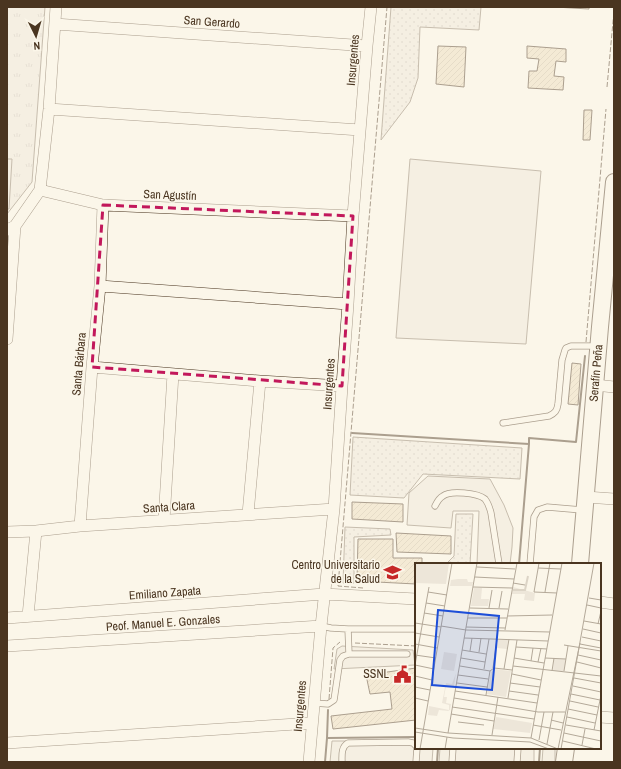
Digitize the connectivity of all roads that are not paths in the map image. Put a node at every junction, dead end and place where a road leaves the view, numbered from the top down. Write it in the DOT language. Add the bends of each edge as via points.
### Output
graph roads {
  1 [pos="56,7"];
  2 [pos="371,7"];
  3 [pos="54,24"];
  4 [pos="367,46"];
  5 [pos="49,109"];
  6 [pos="360,130"];
  7 [pos="614,182"];
  8 [pos="40,190"];
  9 [pos="103,205"];
  10 [pos="353,216"];
  11 [pos="11,228"];
  12 [pos="609,275"];
  13 [pos="100,286"];
  14 [pos="348,304"];
  15 [pos="7,339"];
  16 [pos="598,346"];
  17 [pos="92,367"];
  18 [pos="173,374"];
  19 [pos="260,381"];
  20 [pos="595,385"];
  21 [pos="342,386"];
  22 [pos="614,387"];
  23 [pos="503,423"];
  24 [pos="614,499"];
  25 [pos="585,504"];
  26 [pos="435,506"];
  27 [pos="334,508"];
  28 [pos="248,514"];
  29 [pos="164,520"];
  30 [pos="80,526"];
  31 [pos="36,531"];
  32 [pos="7,532"];
  33 [pos="499,563"];
  34 [pos="530,563"];
  35 [pos="580,563"];
  36 [pos="324,594"];
  37 [pos="415,599"];
  38 [pos="601,602"];
  39 [pos="614,604"];
  40 [pos="28,616"];
  41 [pos="7,618"];
  42 [pos="321,626"];
  43 [pos="348,629"];
  44 [pos="415,629"];
  45 [pos="7,646"];
  46 [pos="349,654"];
  47 [pos="407,654"];
  48 [pos="314,703"];
  49 [pos="601,717"];
  50 [pos="614,718"];
  51 [pos="312,722"];
  52 [pos="7,743"];
  53 [pos="415,746"];
  54 [pos="416,749"];
  55 [pos="453,749"];
  56 [pos="518,749"];
  57 [pos="566,749"];
  58 [pos="309,762"];
  59 [pos="342,762"];
  60 [pos="416,762"];
  61 [pos="452,762"];
  62 [pos="517,762"];
  63 [pos="564,762"];
  1 -- 3 [label="street"];
  2 -- 4 [label="street, Insurgentes"];
  3 -- 4 [label="street, San Gerardo"];
  3 -- 5 [label="street"];
  4 -- 6 [label="street, Insurgentes"];
  5 -- 6 [label="street"];
  5 -- 8 [label="street"];
  6 -- 10 [label="street, Insurgentes"];
  7 -- 12 [label="main road, Serafín Peña"];
  8 -- 9 [label="street, San Agustín"];
  8 -- 11 [label="street"];
  9 -- 10 [label="street, San Agustín"];
  9 -- 13 [label="street, Santa Bárbara"];
  10 -- 14 [label="street, Insurgentes"];
  11 -- 15 [label="street"];
  12 -- 16 [label="main road, Serafín Peña"];
  13 -- 14 [label="street"];
  13 -- 17 [label="street, Santa Bárbara"];
  14 -- 21 [label="street, Insurgentes"];
  16 -- 20 [label="main road, Serafín Peña"];
  16 -- 23 [label="lane" via="571,346 563,352 555,413"];
  17 -- 18 [label="street"];
  17 -- 30 [label="street, Santa Bárbara"];
  18 -- 19 [label="street"];
  18 -- 29 [label="street"];
  19 -- 21 [label="street"];
  19 -- 28 [label="street"];
  20 -- 22 [label="street"];
  20 -- 25 [label="main road, Serafín Peña"];
  21 -- 27 [label="street, Insurgentes"];
  24 -- 25 [label="street"];
  25 -- 34 [label="lane" via="538,510 534,517"];
  25 -- 35 [label="main road, Serafín Peña"];
  26 -- 33 [label="lane" via="447,494 474,494 484,498 491,514"];
  27 -- 28 [label="street, Santa Clara"];
  27 -- 36 [label="street, Insurgentes"];
  28 -- 29 [label="street, Santa Clara"];
  29 -- 30 [label="street, Santa Clara"];
  30 -- 31 [label="street, Santa Clara"];
  31 -- 32 [label="street, Santa Clara"];
  31 -- 40 [label="street"];
  36 -- 37 [label="street, Emiliano Zapata"];
  36 -- 40 [label="street, Emiliano Zapata"];
  36 -- 42 [label="street, Insurgentes"];
  38 -- 39 [label="street"];
  40 -- 41 [label="street, Emiliano Zapata"];
  42 -- 43 [label="lane"];
  42 -- 45 [label="street, Peof. Manuel E. Gonzales"];
  42 -- 48 [label="street, Insurgentes"];
  43 -- 44 [label="lane"];
  43 -- 46 [label="lane"];
  46 -- 47 [label="lane"];
  46 -- 48 [label="lane" via="340,660 334,700 328,704"];
  48 -- 51 [label="street, Insurgentes"];
  49 -- 50 [label="street"];
  51 -- 52 [label="street"];
  51 -- 58 [label="street, Insurgentes"];
  53 -- 59 [label="lane" via="408,742 348,743 342,751"];
  54 -- 60 [label="lane"];
  55 -- 61 [label="lane"];
  56 -- 62 [label="lane"];
  57 -- 63 [label="main road"];
}
